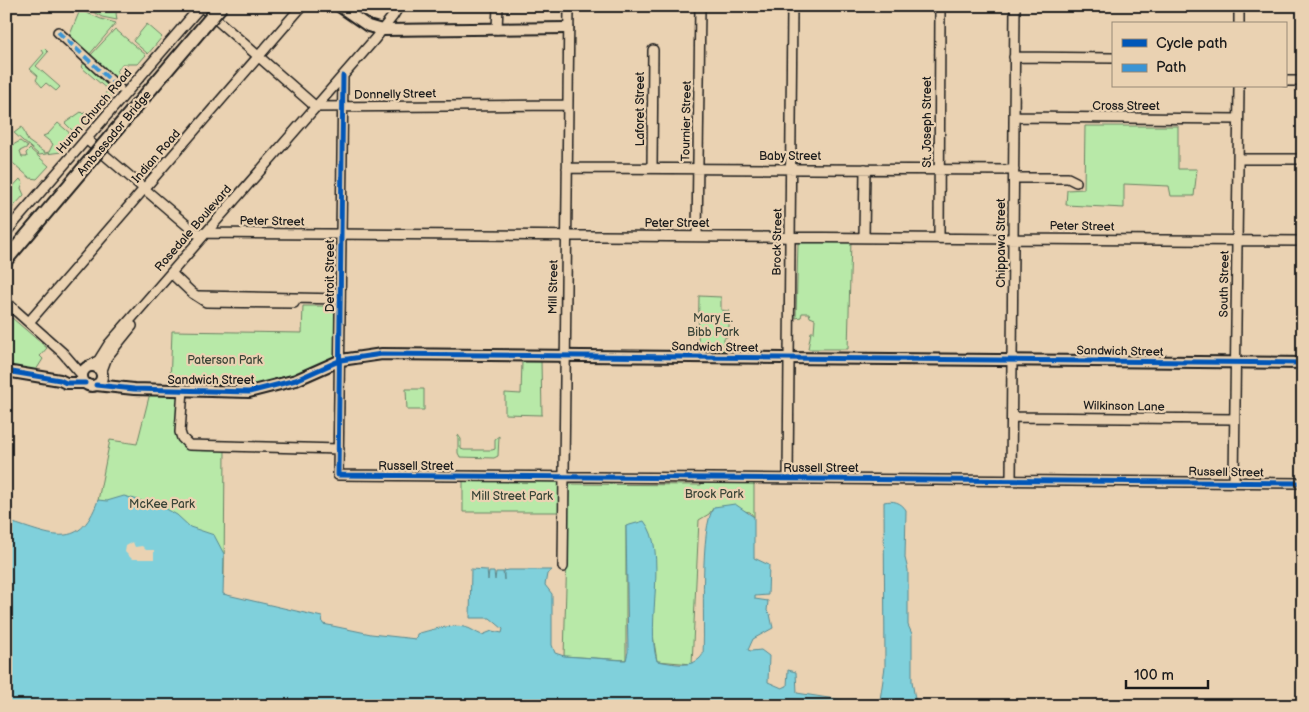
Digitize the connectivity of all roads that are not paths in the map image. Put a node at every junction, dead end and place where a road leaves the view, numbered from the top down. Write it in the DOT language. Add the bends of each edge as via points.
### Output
graph roads {
  1 [pos="201,6"];
  2 [pos="221,6"];
  3 [pos="302,6"];
  4 [pos="339,6"];
  5 [pos="399,6"];
  6 [pos="406,6"];
  7 [pos="498,6"];
  8 [pos="569,6"];
  9 [pos="700,6"];
  10 [pos="792,6"];
  11 [pos="940,6"];
  12 [pos="1015,6"];
  13 [pos="1240,6"];
  14 [pos="393,16"];
  15 [pos="1239,22"];
  16 [pos="568,28"];
  17 [pos="497,29"];
  18 [pos="382,30"];
  19 [pos="58,32"];
  20 [pos="653,50"];
  21 [pos="258,56"];
  22 [pos="1014,57"];
  23 [pos="1112,58"];
  24 [pos="342,76"];
  25 [pos="1286,81"];
  26 [pos="1303,81"];
  27 [pos="119,88"];
  28 [pos="1238,88"];
  29 [pos="567,105"];
  30 [pos="316,107"];
  31 [pos="342,108"];
  32 [pos="1014,118"];
  33 [pos="1238,119"];
  34 [pos="86,139"];
  35 [pos="1238,159"];
  36 [pos="1303,159"];
  37 [pos="566,168"];
  38 [pos="652,168"];
  39 [pos="698,168"];
  40 [pos="790,168"];
  41 [pos="865,169"];
  42 [pos="939,170"];
  43 [pos="1014,174"];
  44 [pos="1076,182"];
  45 [pos="144,189"];
  46 [pos="6,232"];
  47 [pos="209,233"];
  48 [pos="340,234"];
  49 [pos="566,235"];
  50 [pos="697,236"];
  51 [pos="790,236"];
  52 [pos="864,237"];
  53 [pos="939,237"];
  54 [pos="1013,238"];
  55 [pos="1237,240"];
  56 [pos="1303,241"];
  57 [pos="6,260"];
  58 [pos="173,275"];
  59 [pos="340,299"];
  60 [pos="6,302"];
  61 [pos="29,322"];
  62 [pos="564,355"];
  63 [pos="789,358"];
  64 [pos="340,360"];
  65 [pos="1012,360"];
  66 [pos="1235,362"];
  67 [pos="1303,363"];
  68 [pos="6,371"];
  69 [pos="86,373"];
  70 [pos="101,373"];
  71 [pos="96,384"];
  72 [pos="134,389"];
  73 [pos="183,389"];
  74 [pos="1013,418"];
  75 [pos="1234,420"];
  76 [pos="339,449"];
  77 [pos="338,475"];
  78 [pos="564,477"];
  79 [pos="788,478"];
  80 [pos="1011,480"];
  81 [pos="1234,482"];
  82 [pos="1303,483"];
  83 [pos="563,567"];
  1 -- 21 [label="street"];
  1 -- 34 [label="street, Huron Church Road"];
  2 -- 57 [label="highway, Ambassador Bridge, bridge"];
  3 -- 21 [label="street, Indian Road"];
  4 -- 18 [label="main road" via="368,26"];
  5 -- 14 [label="street, Rosedale Boulevard"];
  6 -- 14 [label="street, Rosedale Boulevard"];
  7 -- 17 [label="street"];
  8 -- 16 [label="street, Mill Street"];
  9 -- 39 [label="street, Tournier Street"];
  10 -- 40 [label="street, Brock Street"];
  11 -- 42 [label="street, St. Joseph Street"];
  12 -- 22 [label="street, Chippawa Street"];
  13 -- 15 [label="street"];
  14 -- 18 [label="street, Rosedale Boulevard"];
  16 -- 17 [label="main road"];
  16 -- 29 [label="street, Mill Street"];
  17 -- 18 [label="main road"];
  18 -- 24 [label="street, Rosedale Boulevard"];
  19 -- 27 [label="street"];
  20 -- 38 [label="street, Laforet Street"];
  21 -- 30 [label="street"];
  21 -- 45 [label="street, Indian Road"];
  22 -- 23 [label="street"];
  22 -- 32 [label="street, Chippawa Street"];
  24 -- 30 [label="street, Rosedale Boulevard"];
  24 -- 31 [label="street, Detroit Street"];
  25 -- 26 [label="street"];
  28 -- 33 [label="street, South Street"];
  29 -- 31 [label="street, Donnelly Street"];
  29 -- 37 [label="street, Mill Street"];
  30 -- 31 [label="street, Donnelly Street"];
  30 -- 47 [label="street, Rosedale Boulevard" via="313,117"];
  31 -- 48 [label="street, Detroit Street"];
  32 -- 33 [label="street, Cross Street"];
  32 -- 43 [label="street, Chippawa Street"];
  33 -- 35 [label="street, South Street"];
  34 -- 45 [label="street, Peter Street"];
  34 -- 46 [label="street, Huron Church Road"];
  35 -- 36 [label="street"];
  35 -- 55 [label="street, South Street"];
  37 -- 38 [label="street, Baby Street"];
  37 -- 49 [label="street, Mill Street"];
  38 -- 39 [label="street, Baby Street"];
  39 -- 40 [label="street, Baby Street"];
  39 -- 50 [label="street, Tournier Street"];
  40 -- 41 [label="street, Baby Street"];
  40 -- 51 [label="street, Brock Street"];
  41 -- 42 [label="street, Baby Street"];
  41 -- 52 [label="street"];
  42 -- 43 [label="street, Baby Street"];
  42 -- 53 [label="street, St. Joseph Street"];
  43 -- 44 [label="street, Baby Street" via="1068,178"];
  43 -- 54 [label="street, Chippawa Street"];
  45 -- 47 [label="street, Peter Street" via="190,230"];
  45 -- 61 [label="street, Indian Road"];
  47 -- 48 [label="street, Peter Street"];
  47 -- 58 [label="street, Rosedale Boulevard"];
  48 -- 49 [label="street, Peter Street"];
  48 -- 59 [label="street, Detroit Street"];
  49 -- 50 [label="street, Peter Street"];
  49 -- 62 [label="street, Mill Street"];
  50 -- 51 [label="street, Peter Street"];
  51 -- 52 [label="street, Peter Street"];
  51 -- 63 [label="street, Brock Street"];
  52 -- 53 [label="street, Peter Street"];
  53 -- 54 [label="street, Peter Street"];
  54 -- 55 [label="street, Peter Street"];
  54 -- 65 [label="street, Chippawa Street"];
  55 -- 56 [label="street, Peter Street"];
  55 -- 66 [label="street, South Street"];
  58 -- 59 [label="street" via="206,302 296,303 300,300"];
  58 -- 69 [label="street, Rosedale Boulevard"];
  58 -- 70 [label="street, Rosedale Boulevard" via="107,357"];
  59 -- 64 [label="street, Detroit Street"];
  60 -- 61 [label="street"];
  61 -- 69 [label="street"];
  62 -- 63 [label="main road, Sandwich Street"];
  62 -- 64 [label="main road, Sandwich Street" via="382,354"];
  62 -- 78 [label="street, Mill Street"];
  63 -- 65 [label="main road, Sandwich Street"];
  63 -- 79 [label="street, Brock Street"];
  64 -- 73 [label="main road, Sandwich Street" via="296,380 262,390 222,392"];
  64 -- 76 [label="street, Detroit Street"];
  65 -- 66 [label="main road, Sandwich Street"];
  65 -- 74 [label="street, Chippawa Street"];
  66 -- 67 [label="main road, Sandwich Street"];
  66 -- 75 [label="street, South Street"];
  68 -- 69 [label="main road" via="60,380"];
  69 -- 70 [label="main road" via="96,368"];
  69 -- 71 [label="main road" via="90,386"];
  70 -- 71 [label="main road" via="101,380"];
  70 -- 72 [label="main road" via="112,382"];
  71 -- 72 [label="main road"];
  72 -- 73 [label="main road, Sandwich Street"];
  73 -- 76 [label="street" via="180,432 185,442 195,446"];
  74 -- 75 [label="street, Wilkinson Lane"];
  74 -- 80 [label="street, Chippawa Street"];
  75 -- 81 [label="street, South Street"];
  76 -- 77 [label="street, Detroit Street"];
  77 -- 78 [label="street, Russell Street"];
  78 -- 79 [label="street, Russell Street"];
  78 -- 83 [label="street, Mill Street"];
  79 -- 80 [label="street, Russell Street"];
  80 -- 81 [label="street, Russell Street"];
  81 -- 82 [label="street, Russell Street"];
}
